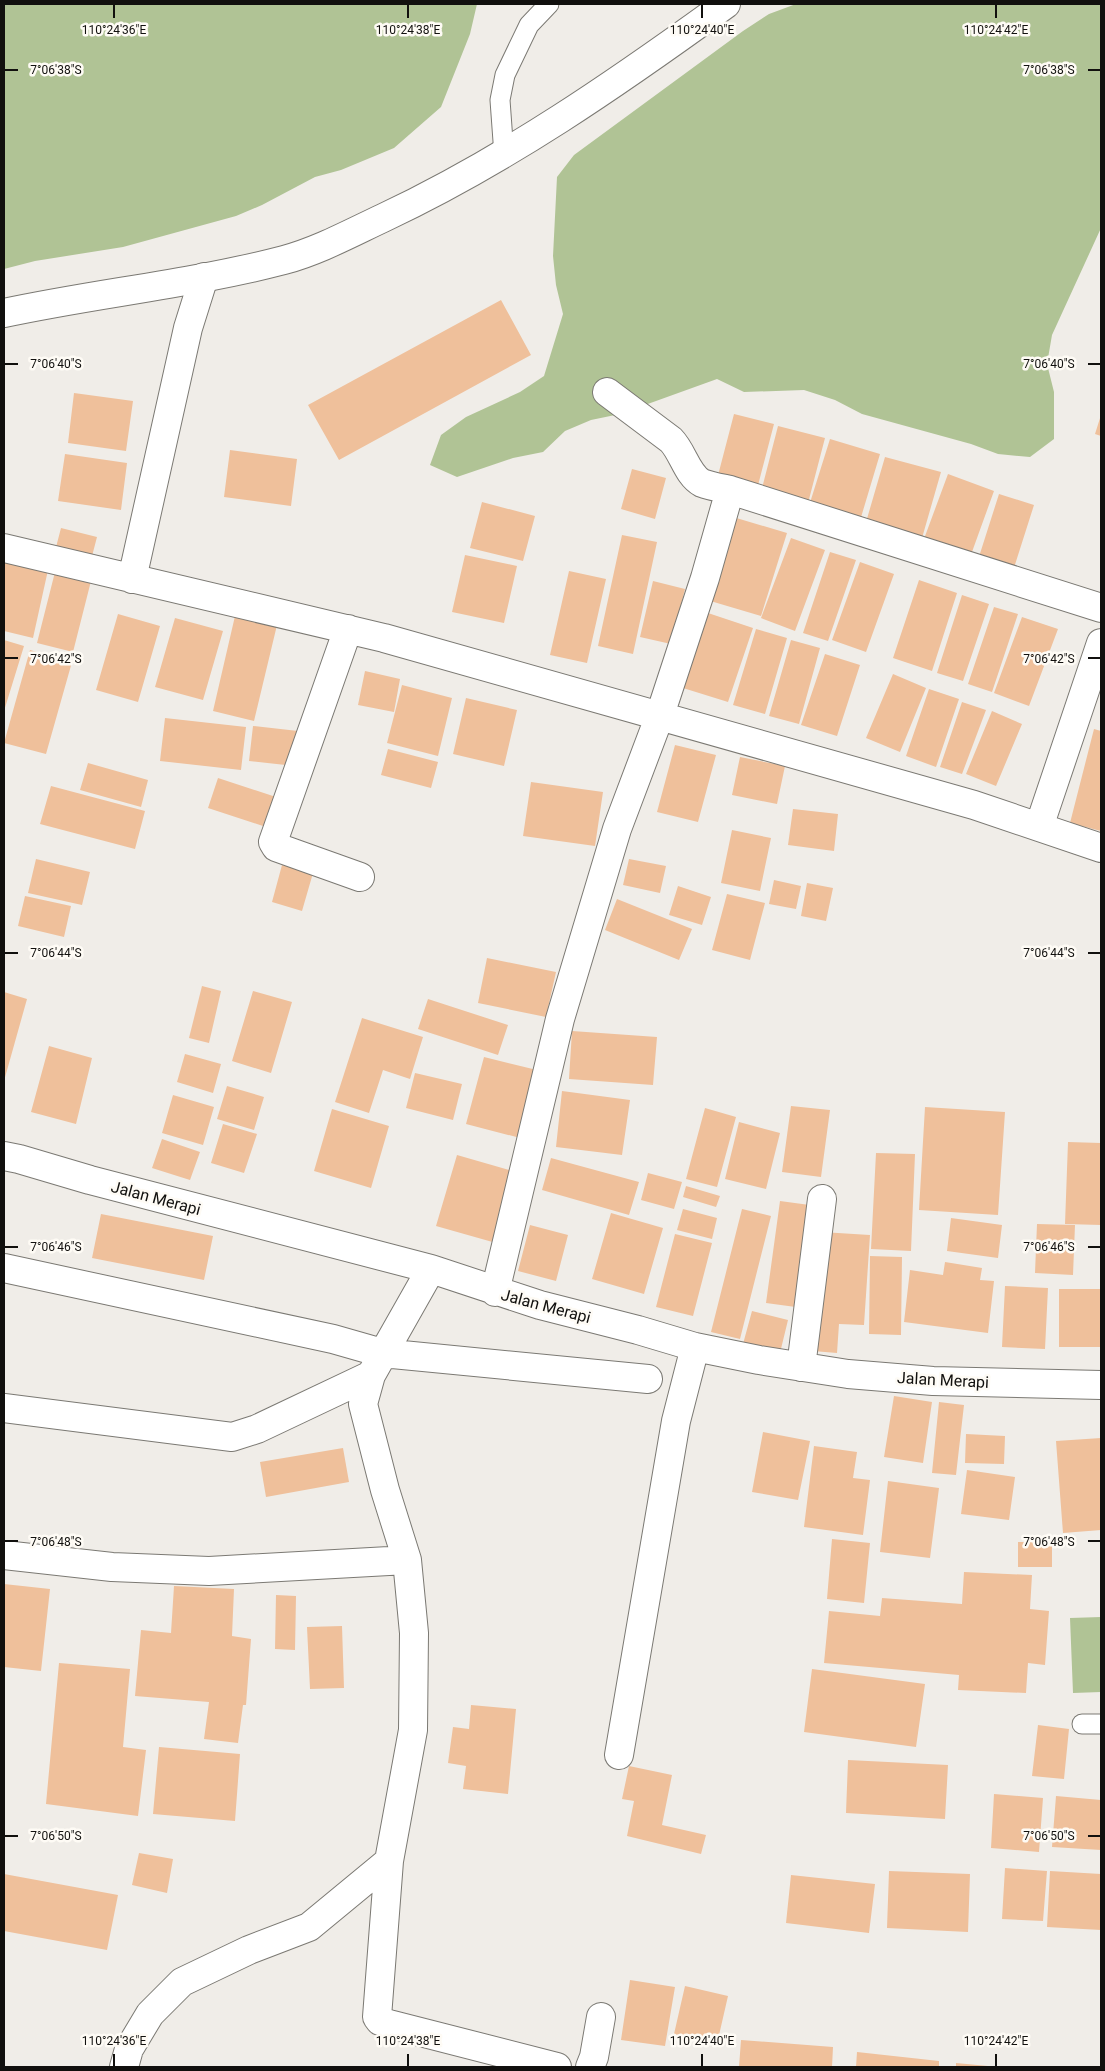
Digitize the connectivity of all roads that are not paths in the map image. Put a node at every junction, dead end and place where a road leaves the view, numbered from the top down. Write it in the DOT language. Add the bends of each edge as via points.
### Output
graph roads {
  1 [pos="549,4"];
  2 [pos="726,4"];
  3 [pos="504,155"];
  4 [pos="204,277"];
  5 [pos="4,313"];
  6 [pos="607,392"];
  7 [pos="730,490"];
  8 [pos="4,548"];
  9 [pos="132,579"];
  10 [pos="1101,608"];
  11 [pos="348,629"];
  12 [pos="1101,643"];
  13 [pos="660,715"];
  14 [pos="1039,827"];
  15 [pos="1101,848"];
  16 [pos="360,877"];
  17 [pos="4,1156"];
  18 [pos="822,1199"];
  19 [pos="4,1268"];
  20 [pos="431,1269"];
  21 [pos="495,1292"];
  22 [pos="695,1347"];
  23 [pos="376,1364"];
  24 [pos="800,1367"];
  25 [pos="648,1379"];
  26 [pos="1101,1384"];
  27 [pos="4,1408"];
  28 [pos="4,1554"];
  29 [pos="407,1560"];
  30 [pos="1082,1724"];
  31 [pos="1101,1724"];
  32 [pos="618,1755"];
  33 [pos="389,1860"];
  34 [pos="601,2017"];
  35 [pos="124,2067"];
  36 [pos="557,2067"];
  37 [pos="590,2067"];
  1 -- 3 [label="lane" via="528,25 505,75 500,100"];
  2 -- 3 [label="street" via="623,79"];
  3 -- 4 [label="street" via="428,196 285,260"];
  4 -- 5 [label="street"];
  4 -- 9 [label="street" via="188,328"];
  6 -- 7 [label="street" via="671,440 697,479"];
  7 -- 10 [label="street"];
  7 -- 13 [label="street"];
  8 -- 9 [label="street"];
  9 -- 11 [label="street"];
  11 -- 13 [label="street"];
  11 -- 16 [label="street" via="274,842 276,846"];
  12 -- 14 [label="street"];
  13 -- 14 [label="street" via="974,805"];
  13 -- 21 [label="street" via="618,829 560,1019"];
  14 -- 15 [label="street"];
  17 -- 20 [label="street, Jalan Merapi"];
  18 -- 24 [label="street"];
  19 -- 23 [label="street" via="333,1339"];
  20 -- 21 [label="street, Jalan Merapi"];
  20 -- 23 [label="street"];
  21 -- 22 [label="street, Jalan Merapi"];
  22 -- 24 [label="street, Jalan Merapi"];
  22 -- 32 [label="street" via="676,1421"];
  23 -- 25 [label="street"];
  23 -- 27 [label="street" via="256,1429 232,1437"];
  23 -- 29 [label="street" via="364,1404 385,1490"];
  24 -- 26 [label="street, Jalan Merapi" via="933,1380"];
  28 -- 29 [label="street" via="112,1567 210,1571"];
  29 -- 33 [label="street" via="414,1633 413,1730"];
  30 -- 31 [label="lane"];
  33 -- 35 [label="street" via="309,1927 249,1950 182,1982 150,2014 129,2049"];
  33 -- 36 [label="street" via="377,2017 389,2024"];
  34 -- 37 [label="street"];
}
